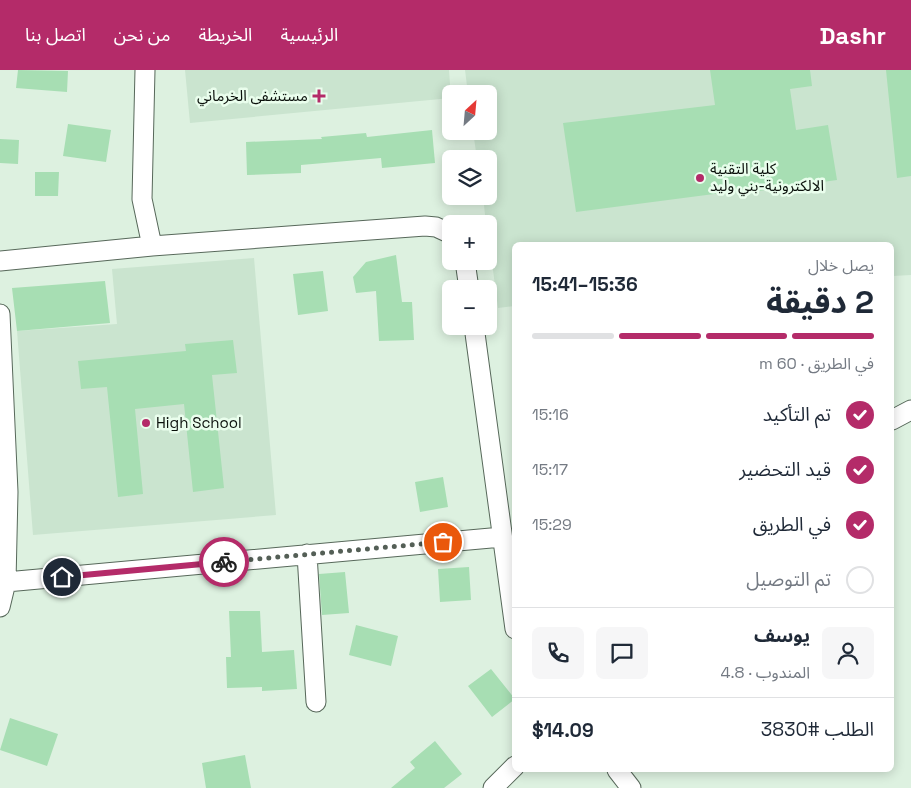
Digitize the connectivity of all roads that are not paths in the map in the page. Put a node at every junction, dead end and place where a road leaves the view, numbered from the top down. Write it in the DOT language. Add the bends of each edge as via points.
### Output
graph roads {
  1 [pos="145,70"];
  2 [pos="442,230"];
  3 [pos="152,246"];
  4 [pos="0,260"];
  5 [pos="0,314"];
  6 [pos="475,335"];
  7 [pos="911,410"];
  8 [pos="894,419"];
  9 [pos="502,537"];
  10 [pos="307,554"];
  11 [pos="6,582"];
  12 [pos="0,607"];
  13 [pos="512,608"];
  14 [pos="316,702"];
  15 [pos="512,769"];
  16 [pos="619,772"];
  17 [pos="494,788"];
  18 [pos="631,788"];
  1 -- 3 [label="street" via="142,199"];
  2 -- 3 [label="street" via="425,226"];
  3 -- 4 [label="street"];
  5 -- 11 [label="street" via="8,492"];
  6 -- 9 [label="street"];
  7 -- 8 [label="street"];
  9 -- 10 [label="street"];
  9 -- 13 [label="street"];
  10 -- 11 [label="street"];
  10 -- 14 [label="street"];
  11 -- 12 [label="street"];
  15 -- 17 [label="street"];
  16 -- 18 [label="street"];
}
